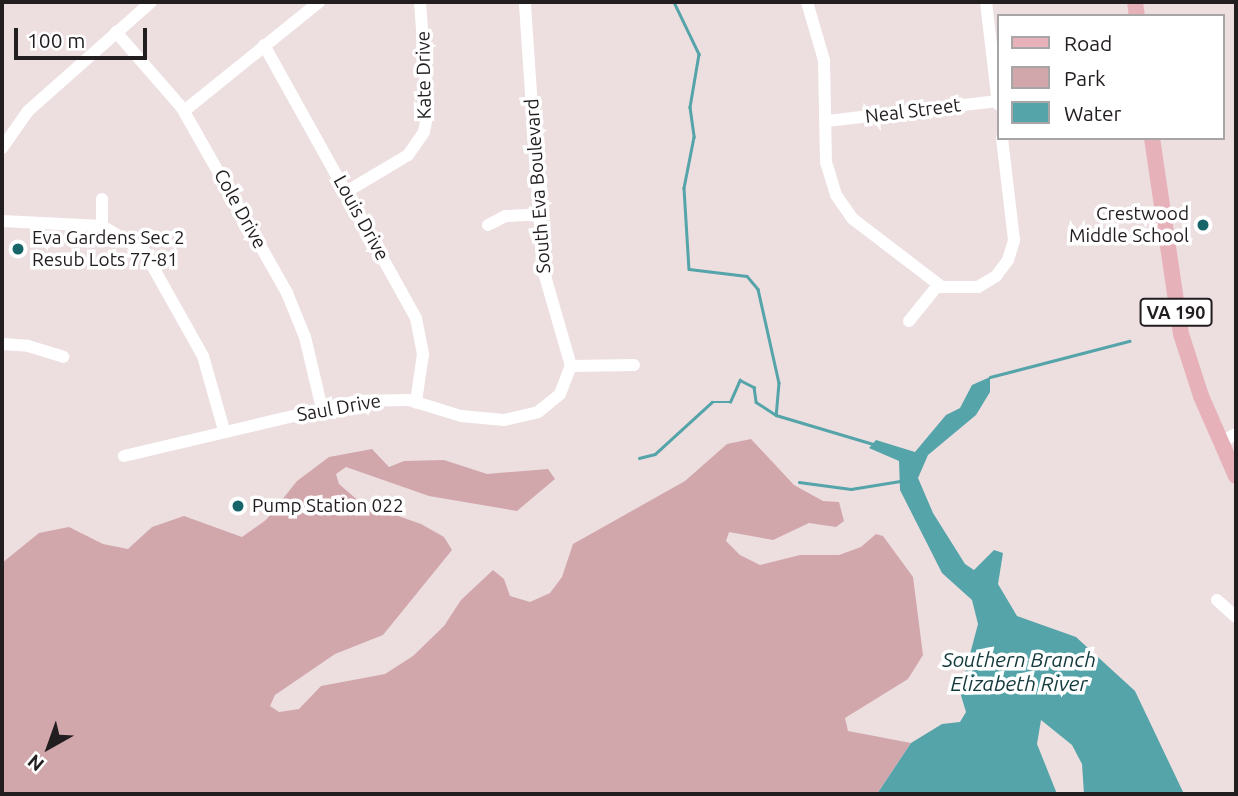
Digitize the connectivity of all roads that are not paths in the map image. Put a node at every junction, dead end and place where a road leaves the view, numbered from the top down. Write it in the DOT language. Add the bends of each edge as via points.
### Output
graph roads {
  1 [pos="151,2"];
  2 [pos="319,2"];
  3 [pos="420,2"];
  4 [pos="525,2"];
  5 [pos="807,2"];
  6 [pos="986,2"];
  7 [pos="116,32"];
  8 [pos="264,45"];
  9 [pos="996,85"];
  10 [pos="996,102"];
  11 [pos="184,111"];
  12 [pos="827,121"];
  13 [pos="1002,140"];
  14 [pos="1152,140"];
  15 [pos="2,148"];
  16 [pos="346,192"];
  17 [pos="102,199"];
  18 [pos="540,214"];
  19 [pos="2,221"];
  20 [pos="488,225"];
  21 [pos="102,226"];
  22 [pos="938,285"];
  23 [pos="909,321"];
  24 [pos="2,344"];
  25 [pos="64,357"];
  26 [pos="634,365"];
  27 [pos="571,366"];
  28 [pos="416,401"];
  29 [pos="323,409"];
  30 [pos="224,430"];
  31 [pos="1236,434"];
  32 [pos="1219,443"];
  33 [pos="124,456"];
  34 [pos="1236,476"];
  35 [pos="1217,600"];
  36 [pos="1236,617"];
  1 -- 7 [label="street"];
  2 -- 8 [label="street"];
  3 -- 16 [label="street, Kate Drive" via="428,111 424,132 408,155"];
  4 -- 18 [label="street, South Eva Boulevard"];
  5 -- 12 [label="street" via="824,60"];
  6 -- 9 [label="street"];
  7 -- 11 [label="street, Cole Drive"];
  7 -- 15 [label="street" via="28,111"];
  8 -- 11 [label="street"];
  8 -- 16 [label="street, Louis Drive"];
  10 -- 12 [label="street, Neal Street"];
  11 -- 29 [label="street, Cole Drive" via="287,293 305,337"];
  12 -- 22 [label="street" via="826,162 842,206"];
  13 -- 22 [label="street" via="1014,240 1008,260 996,276 978,287"];
  14 -- 32 [label="main road, VA 190" via="1177,317"];
  16 -- 28 [label="street, Louis Drive" via="416,318 423,354"];
  17 -- 21 [label="street"];
  18 -- 20 [label="street" via="506,216"];
  18 -- 27 [label="street, South Eva Boulevard" via="546,285"];
  19 -- 21 [label="street"];
  21 -- 30 [label="street" via="131,240 152,261 203,356"];
  22 -- 23 [label="street"];
  24 -- 25 [label="street"];
  26 -- 27 [label="street"];
  27 -- 28 [label="street, Saul Drive" via="560,394 538,412 520,417 477,419"];
  28 -- 29 [label="street, Saul Drive" via="378,399"];
  29 -- 30 [label="street, Saul Drive"];
  30 -- 33 [label="street, Saul Drive"];
  31 -- 32 [label="street"];
  32 -- 34 [label="main road, VA 190"];
  35 -- 36 [label="street"];
}
